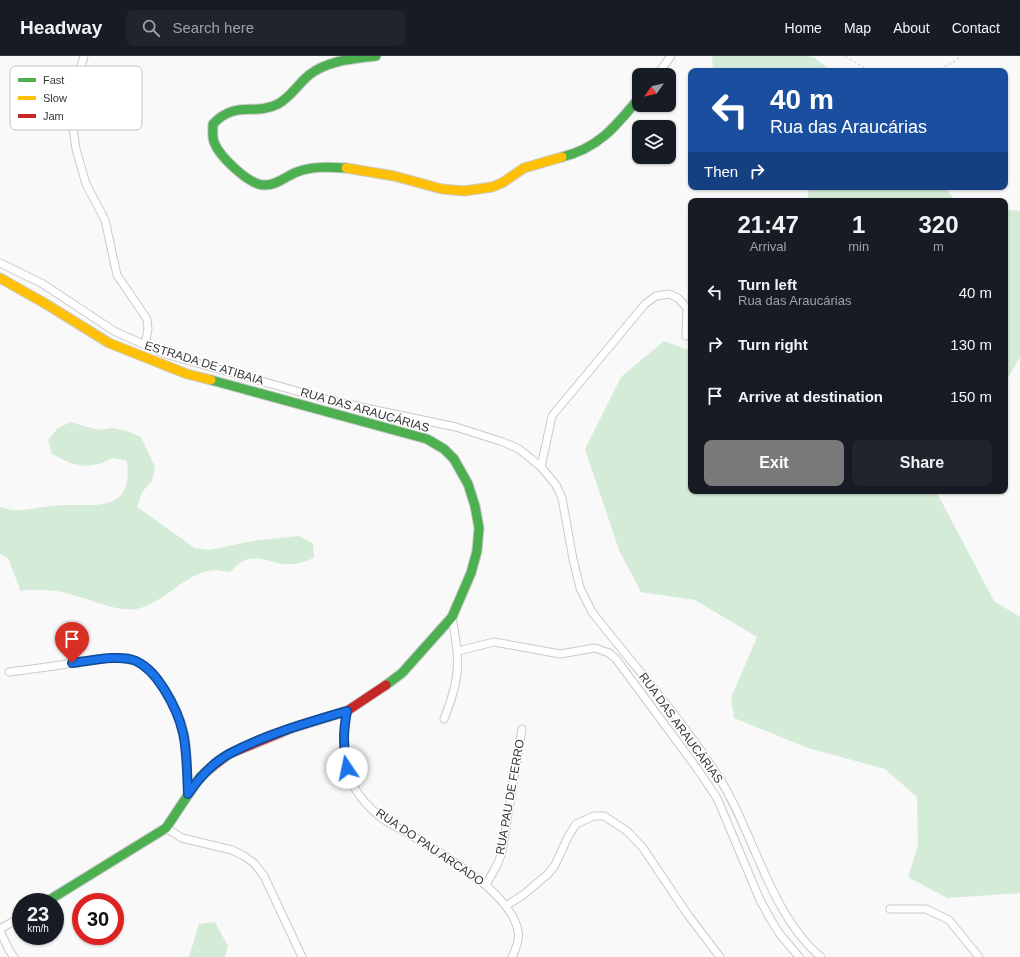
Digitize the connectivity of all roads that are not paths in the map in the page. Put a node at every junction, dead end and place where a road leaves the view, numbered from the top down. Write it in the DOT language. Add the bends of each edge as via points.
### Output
graph roads {
  1 [pos="84,56"];
  2 [pos="376,56"];
  3 [pos="671,56"];
  4 [pos="81,66"];
  5 [pos="662,68"];
  6 [pos="632,106"];
  7 [pos="73,130"];
  8 [pos="0,263"];
  9 [pos="0,278"];
  10 [pos="686,336"];
  11 [pos="145,345"];
  12 [pos="541,467"];
  13 [pos="452,617"];
  14 [pos="458,650"];
  15 [pos="10,672"];
  16 [pos="347,711"];
  17 [pos="444,719"];
  18 [pos="522,730"];
  19 [pos="188,794"];
  20 [pos="166,828"];
  21 [pos="486,885"];
  22 [pos="61,893"];
  23 [pos="506,906"];
  24 [pos="890,909"];
  25 [pos="12,923"];
  26 [pos="0,930"];
  27 [pos="14,957"];
  28 [pos="302,957"];
  29 [pos="512,957"];
  30 [pos="720,957"];
  31 [pos="798,957"];
  32 [pos="821,957"];
  33 [pos="979,957"];
  1 -- 4 [label="street"];
  2 -- 6 [label="street" via="350,58 330,64 310,75 273,106 240,109 222,114 213,124 213,139 216,145 242,173 261,185 273,183 309,168 349,167 402,177 449,190 486,188 501,183 524,168 544,160 567,156 587,148 611,131"];
  3 -- 5 [label="street"];
  7 -- 11 [label="street" via="86,184 105,220 117,275 147,318"];
  8 -- 11 [label="street, ESTRADA DE ATIBAIA" via="43,284 114,331"];
  9 -- 13 [label="street, RUA DAS ARAUCÁRIAS" via="109,343 160,364 187,374 427,439 444,449 454,459 468,484 479,528 477,551 471,573"];
  10 -- 12 [label="street" via="687,308 678,298 669,294 656,296 645,304 552,416"];
  11 -- 12 [label="street, ESTRADA DE ATIBAIA" via="178,358 332,401 456,427 518,449"];
  12 -- 32 [label="street, ESTRADA DE ATIBAIA" via="556,484 562,498 573,559 586,601 718,776 791,923"];
  13 -- 14 [label="street"];
  13 -- 16 [label="street, RUA DAS ARAUCÁRIAS" via="402,673"];
  14 -- 17 [label="street" via="457,678"];
  14 -- 31 [label="street, RUA DAS ARAUCÁRIAS" via="494,642 560,654 595,648 609,653 616,659 717,798 760,900 779,933"];
  15 -- 19 [label="street" via="124,658 136,661 148,669 157,678 176,708 182,723 186,742"];
  16 -- 19 [label="street, RUA DAS ARAUCÁRIAS" via="292,728 229,754 200,777"];
  16 -- 21 [label="street, RUA DO PAU ARCADO" via="343,735 347,768 365,802 379,816 435,849"];
  18 -- 21 [label="street, RUA PAU DE FERRO" via="502,852"];
  19 -- 20 [label="street, RUA DAS ARAUCÁRIAS"];
  20 -- 22 [label="street, RUA DAS ARAUCÁRIAS"];
  20 -- 28 [label="street" via="182,838 232,850 254,863 264,876"];
  21 -- 23 [label="street, RUA DO PAU ARCADO"];
  23 -- 29 [label="street, RUA DO PAU ARCADO" via="518,931"];
  23 -- 30 [label="street" via="524,895 548,874 576,824 594,816 604,816 627,831 643,848"];
  24 -- 33 [label="street" via="926,909 949,920"];
  25 -- 26 [label="street"];
  26 -- 27 [label="street"];
}
